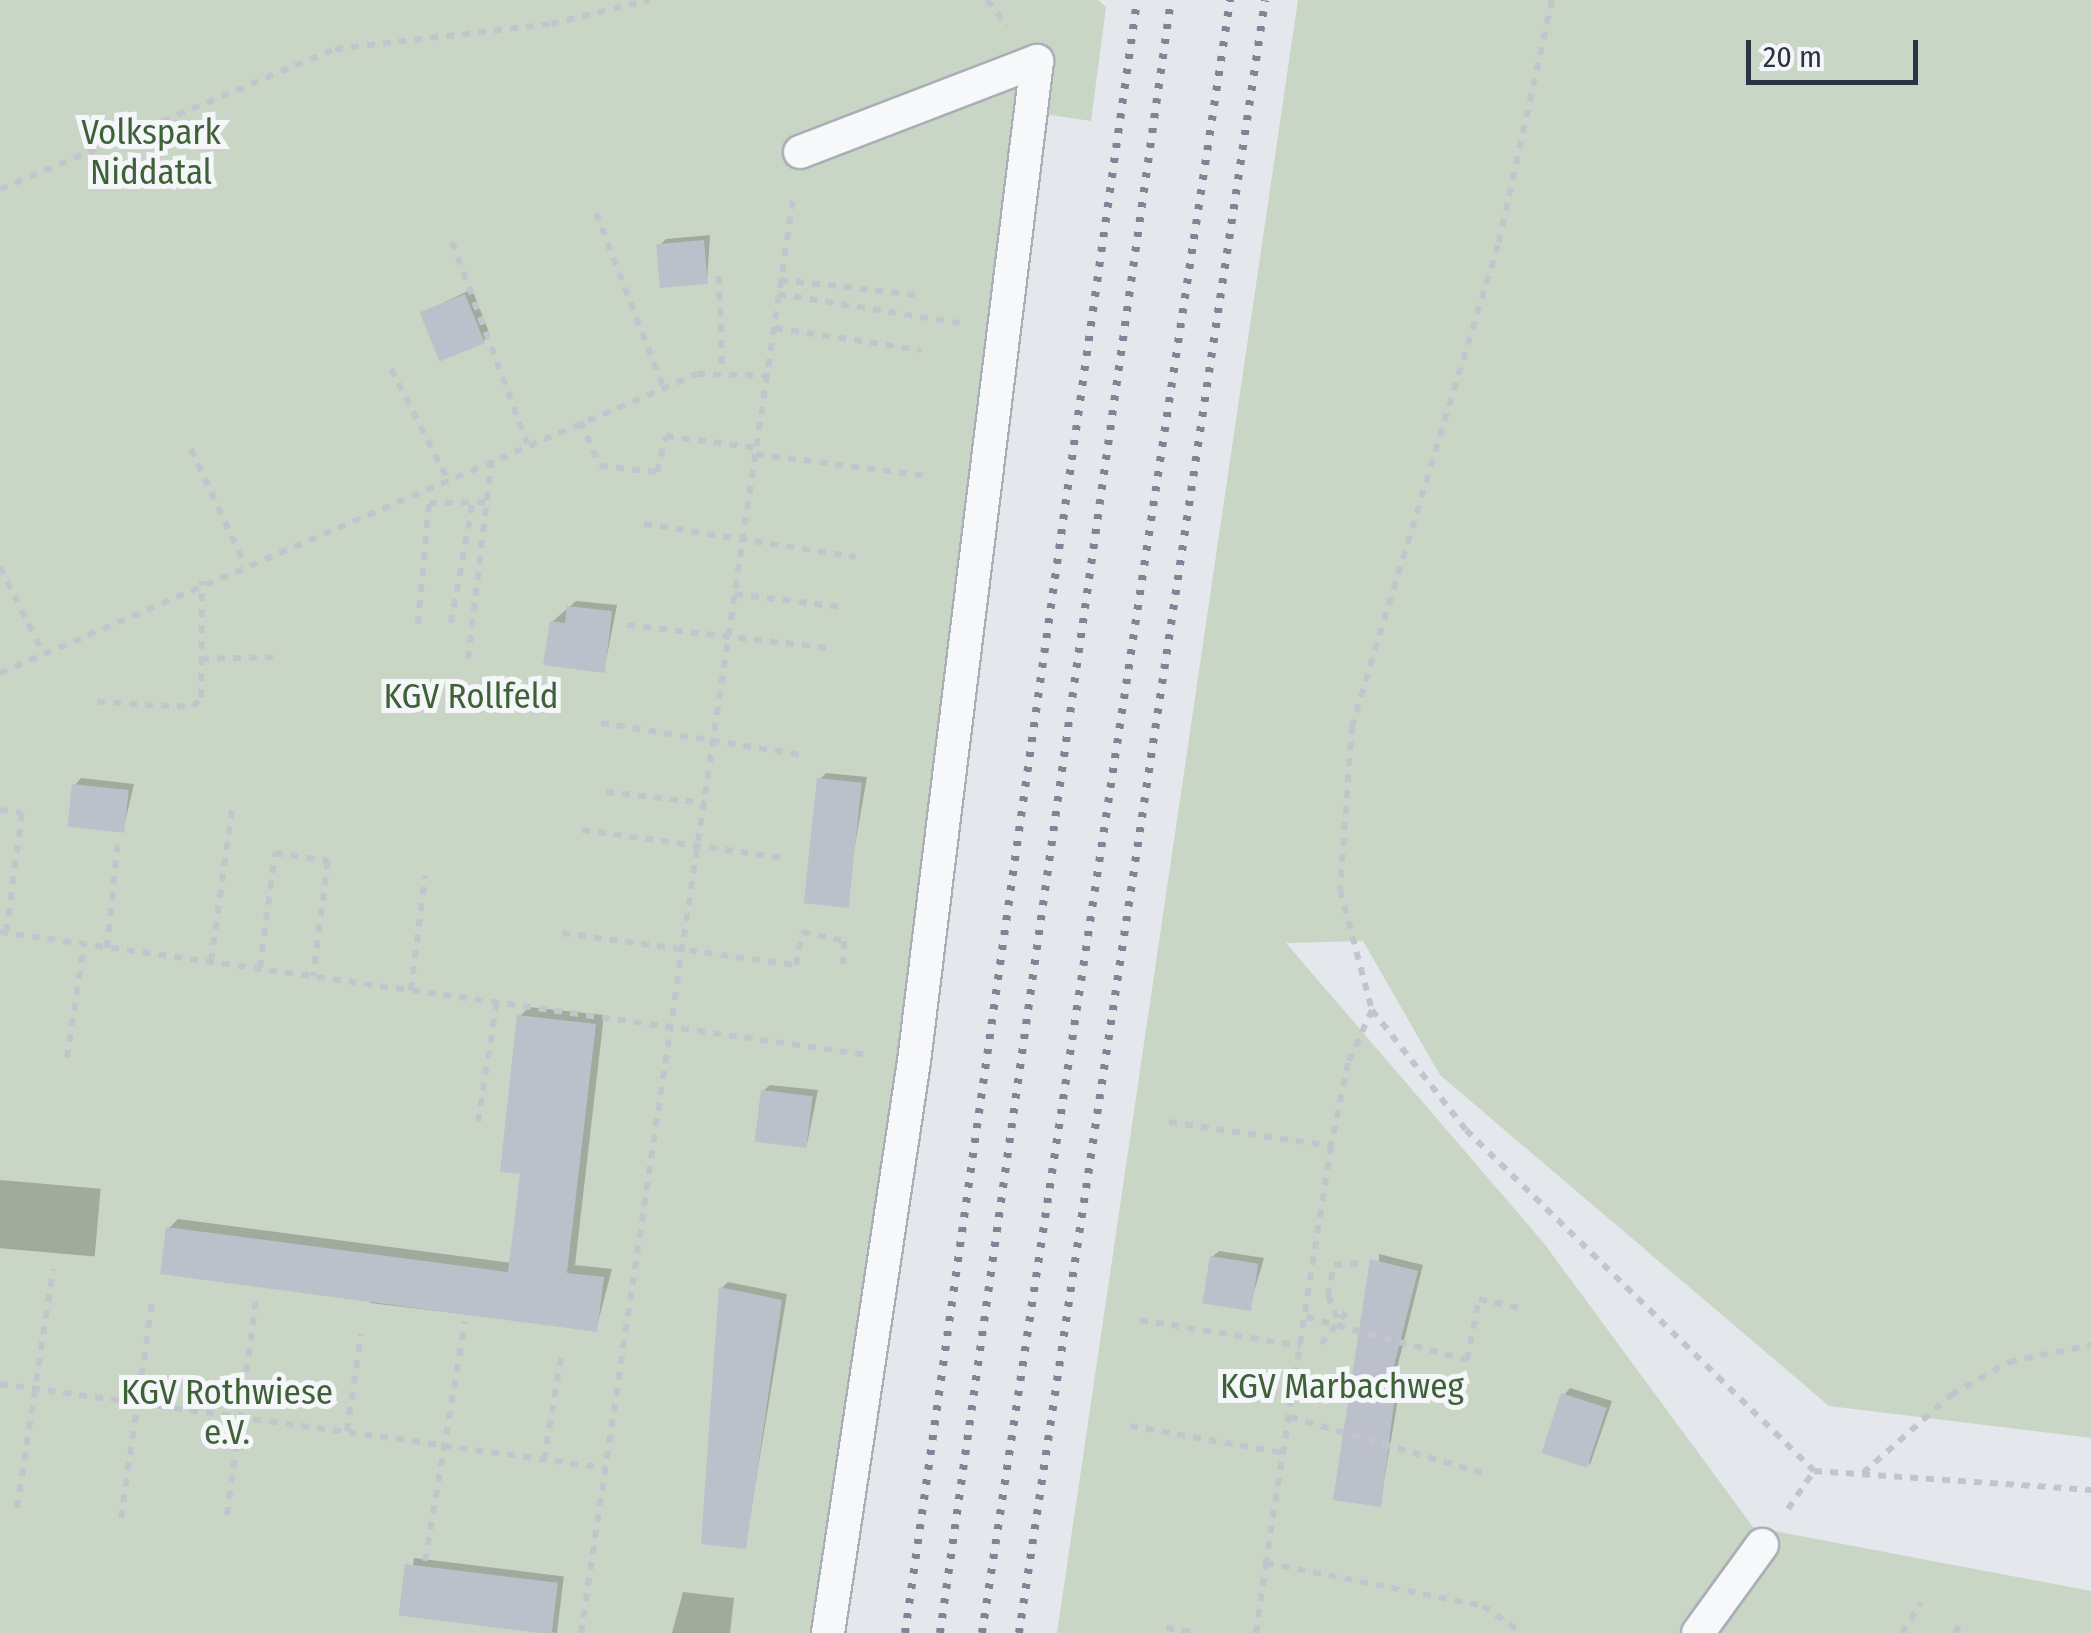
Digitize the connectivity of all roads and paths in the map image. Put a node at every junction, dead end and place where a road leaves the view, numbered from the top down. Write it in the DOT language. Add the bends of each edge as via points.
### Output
graph roads {
  1 [pos="649,0"];
  2 [pos="1552,0"];
  3 [pos="800,152"];
  4 [pos="0,188"];
  5 [pos="596,214"];
  6 [pos="452,242"];
  7 [pos="720,276"];
  8 [pos="780,280"];
  9 [pos="778,294"];
  10 [pos="919,295"];
  11 [pos="964,323"];
  12 [pos="774,328"];
  13 [pos="921,350"];
  14 [pos="722,368"];
  15 [pos="391,369"];
  16 [pos="769,376"];
  17 [pos="664,388"];
  18 [pos="580,421"];
  19 [pos="527,443"];
  20 [pos="192,449"];
  21 [pos="757,451"];
  22 [pos="492,457"];
  23 [pos="446,476"];
  24 [pos="927,476"];
  25 [pos="473,501"];
  26 [pos="486,502"];
  27 [pos="644,524"];
  28 [pos="743,540"];
  29 [pos="855,557"];
  30 [pos="244,562"];
  31 [pos="0,566"];
  32 [pos="202,582"];
  33 [pos="736,594"];
  34 [pos="840,608"];
  35 [pos="418,624"];
  36 [pos="452,624"];
  37 [pos="627,625"];
  38 [pos="729,636"];
  39 [pos="828,648"];
  40 [pos="43,653"];
  41 [pos="279,657"];
  42 [pos="468,659"];
  43 [pos="201,660"];
  44 [pos="0,673"];
  45 [pos="97,702"];
  46 [pos="601,723"];
  47 [pos="713,741"];
  48 [pos="804,754"];
  49 [pos="606,792"];
  50 [pos="704,803"];
  51 [pos="0,810"];
  52 [pos="232,810"];
  53 [pos="582,830"];
  54 [pos="118,840"];
  55 [pos="697,844"];
  56 [pos="787,858"];
  57 [pos="425,876"];
  58 [pos="3,933"];
  59 [pos="562,933"];
  60 [pos="84,944"];
  61 [pos="681,946"];
  62 [pos="107,948"];
  63 [pos="211,962"];
  64 [pos="842,964"];
  65 [pos="260,968"];
  66 [pos="313,976"];
  67 [pos="411,990"];
  68 [pos="497,1001"];
  69 [pos="1372,1010"];
  70 [pos="673,1026"];
  71 [pos="67,1058"];
  72 [pos="914,1062"];
  73 [pos="478,1122"];
  74 [pos="1169,1122"];
  75 [pos="1330,1146"];
  76 [pos="1364,1263"];
  77 [pos="53,1269"];
  78 [pos="258,1294"];
  79 [pos="153,1296"];
  80 [pos="1351,1306"];
  81 [pos="1524,1309"];
  82 [pos="1306,1317"];
  83 [pos="1140,1320"];
  84 [pos="465,1321"];
  85 [pos="1334,1321"];
  86 [pos="361,1334"];
  87 [pos="1322,1344"];
  88 [pos="2091,1345"];
  89 [pos="1302,1346"];
  90 [pos="562,1351"];
  91 [pos="0,1384"];
  92 [pos="34,1389"];
  93 [pos="137,1400"];
  94 [pos="242,1415"];
  95 [pos="1290,1417"];
  96 [pos="1130,1426"];
  97 [pos="347,1431"];
  98 [pos="442,1445"];
  99 [pos="1282,1453"];
  100 [pos="544,1460"];
  101 [pos="605,1468"];
  102 [pos="1814,1471"];
  103 [pos="1489,1474"];
  104 [pos="1862,1474"];
  105 [pos="2091,1490"];
  106 [pos="18,1508"];
  107 [pos="227,1515"];
  108 [pos="120,1518"];
  109 [pos="1762,1545"];
  110 [pos="425,1561"];
  111 [pos="1266,1563"];
  112 [pos="1921,1602"];
  113 [pos="1166,1628"];
  114 [pos="581,1633"];
  115 [pos="828,1633"];
  116 [pos="1196,1633"];
  117 [pos="1256,1633"];
  118 [pos="1522,1633"];
  119 [pos="1698,1633"];
  120 [pos="1902,1633"];
  1 -- 4 [label="path" via="552,24 335,49"];
  2 -- 69 [label="path" via="1498,245 1352,726 1340,890"];
  3 -- 8 [label="path"];
  3 -- 72 [label="lane" via="1037,61"];
  5 -- 17 [label="path"];
  6 -- 19 [label="path"];
  7 -- 14 [label="path"];
  8 -- 9 [label="path"];
  8 -- 10 [label="path"];
  9 -- 11 [label="path"];
  9 -- 12 [label="path"];
  12 -- 13 [label="path"];
  12 -- 16 [label="path"];
  14 -- 16 [label="path"];
  14 -- 17 [label="path"];
  15 -- 23 [label="path"];
  16 -- 21 [label="path"];
  17 -- 18 [label="path"];
  18 -- 19 [label="path"];
  18 -- 21 [label="path" via="600,466 657,472 666,436"];
  19 -- 22 [label="path"];
  20 -- 30 [label="path"];
  21 -- 24 [label="path"];
  21 -- 28 [label="path"];
  22 -- 23 [label="path"];
  22 -- 26 [label="path"];
  23 -- 30 [label="path"];
  25 -- 26 [label="path"];
  25 -- 35 [label="path" via="429,503"];
  25 -- 36 [label="path"];
  26 -- 42 [label="path"];
  27 -- 28 [label="path"];
  28 -- 29 [label="path"];
  28 -- 33 [label="path"];
  30 -- 32 [label="path"];
  31 -- 40 [label="path"];
  32 -- 40 [label="path"];
  32 -- 43 [label="path"];
  33 -- 34 [label="path"];
  33 -- 38 [label="path"];
  37 -- 38 [label="path"];
  38 -- 39 [label="path"];
  38 -- 47 [label="path"];
  40 -- 44 [label="path"];
  41 -- 43 [label="path"];
  43 -- 45 [label="path" via="193,707"];
  46 -- 47 [label="path"];
  47 -- 48 [label="path"];
  47 -- 50 [label="path"];
  49 -- 50 [label="path"];
  50 -- 55 [label="path"];
  51 -- 58 [label="path" via="22,813"];
  52 -- 63 [label="path"];
  53 -- 55 [label="path"];
  54 -- 62 [label="path"];
  55 -- 56 [label="path"];
  55 -- 61 [label="path"];
  57 -- 67 [label="path"];
  58 -- 60 [label="path"];
  59 -- 61 [label="path"];
  60 -- 62 [label="path"];
  60 -- 71 [label="path"];
  61 -- 64 [label="path" via="796,964 802,932 844,941"];
  61 -- 70 [label="path"];
  62 -- 63 [label="path"];
  63 -- 65 [label="path"];
  65 -- 66 [label="path"];
  65 -- 66 [label="path" via="275,854 328,861"];
  66 -- 67 [label="path"];
  67 -- 68 [label="path"];
  68 -- 70 [label="path"];
  68 -- 73 [label="path"];
  69 -- 75 [label="path" via="1348,1063"];
  69 -- 102 [label="path" via="1466,1130"];
  70 -- 72 [label="path"];
  70 -- 101 [label="path"];
  72 -- 115 [label="lane"];
  74 -- 75 [label="path"];
  75 -- 82 [label="path"];
  76 -- 85 [label="path" via="1334,1265 1328,1296"];
  77 -- 92 [label="path"];
  78 -- 94 [label="path"];
  79 -- 93 [label="path"];
  80 -- 85 [label="path"];
  81 -- 85 [label="path" via="1479,1299 1467,1360"];
  82 -- 85 [label="path"];
  82 -- 89 [label="path"];
  83 -- 89 [label="path"];
  84 -- 98 [label="path"];
  85 -- 87 [label="path"];
  86 -- 97 [label="path"];
  88 -- 104 [label="path" via="2008,1362 1966,1386"];
  89 -- 95 [label="path"];
  90 -- 100 [label="path"];
  91 -- 92 [label="path"];
  92 -- 93 [label="path"];
  92 -- 106 [label="path"];
  93 -- 94 [label="path"];
  93 -- 108 [label="path"];
  94 -- 97 [label="path"];
  94 -- 107 [label="path"];
  95 -- 99 [label="path"];
  95 -- 103 [label="path"];
  96 -- 99 [label="path"];
  97 -- 98 [label="path"];
  98 -- 100 [label="path"];
  98 -- 110 [label="path"];
  99 -- 111 [label="path"];
  100 -- 101 [label="path"];
  101 -- 114 [label="path"];
  102 -- 104 [label="path"];
  102 -- 109 [label="path"];
  104 -- 105 [label="path"];
  109 -- 119 [label="lane"];
  111 -- 117 [label="path"];
  111 -- 118 [label="path" via="1483,1606"];
  112 -- 120 [label="path"];
  113 -- 116 [label="path"];
}
